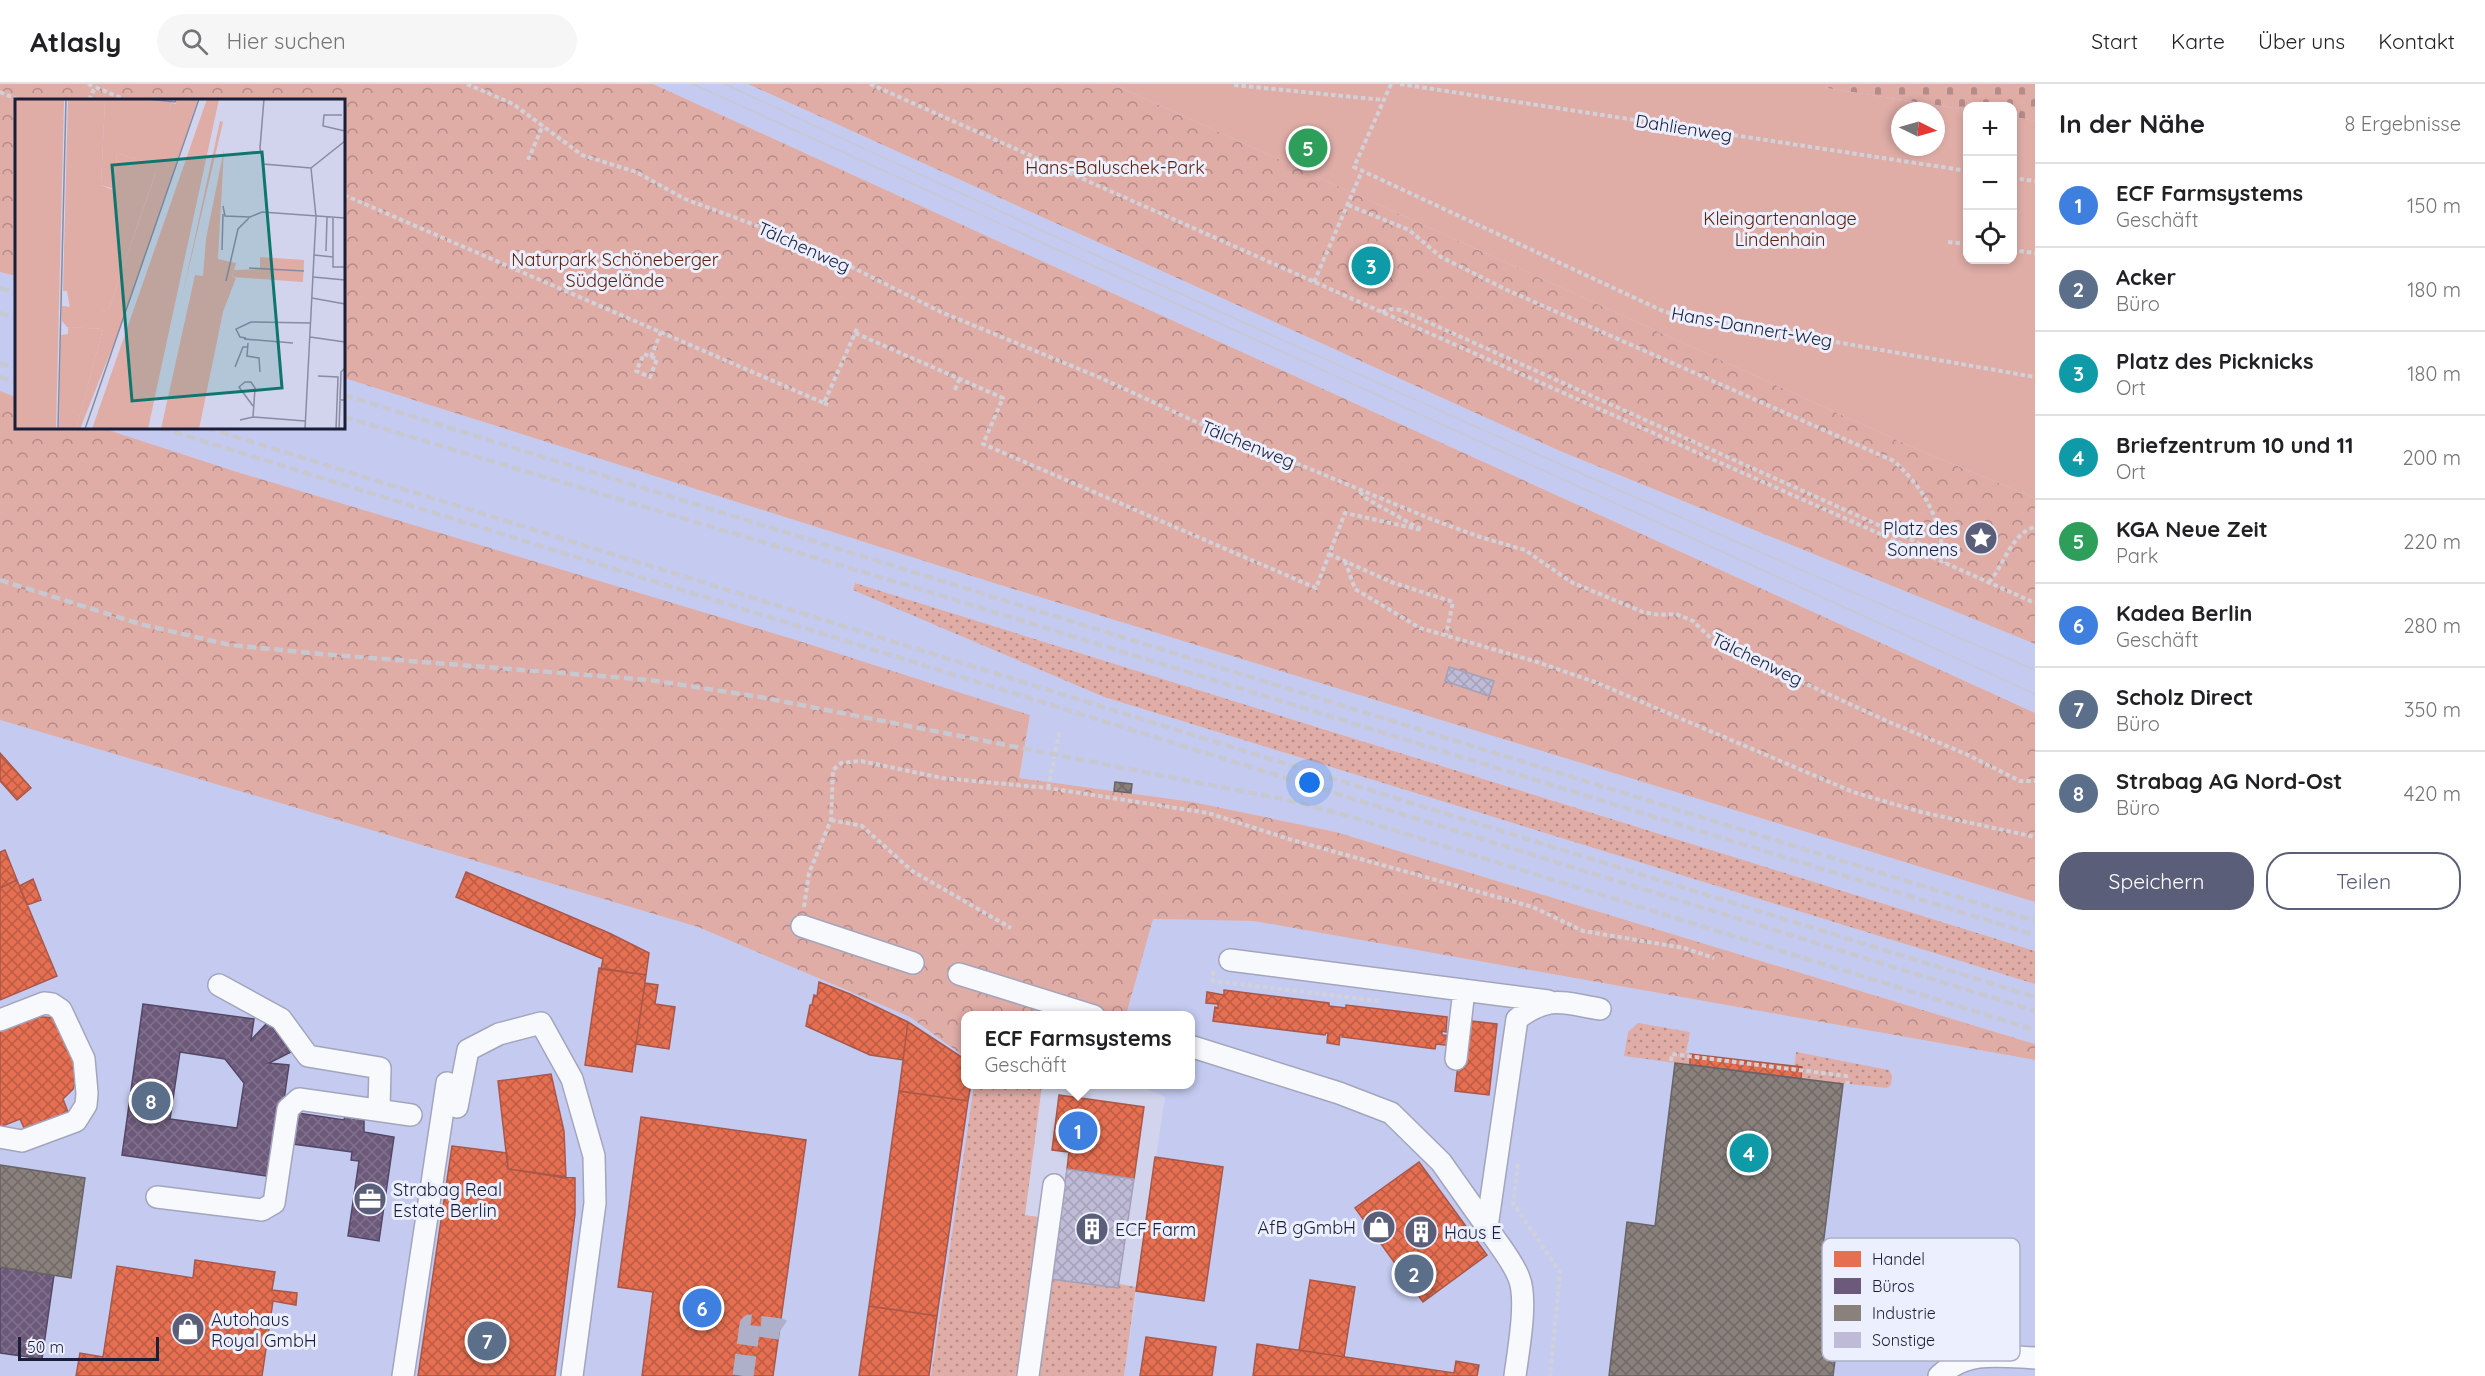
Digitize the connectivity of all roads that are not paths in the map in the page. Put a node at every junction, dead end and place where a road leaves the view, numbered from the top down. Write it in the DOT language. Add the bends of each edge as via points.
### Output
graph roads {
  1 [pos="802,926"];
  2 [pos="1230,960"];
  3 [pos="913,963"];
  4 [pos="958,974"];
  5 [pos="219,985"];
  6 [pos="1464,990"];
  7 [pos="1554,1002"];
  8 [pos="1600,1009"];
  9 [pos="1078,1011"];
  10 [pos="0,1020"];
  11 [pos="1195,1047"];
  12 [pos="468,1050"];
  13 [pos="1456,1059"];
  14 [pos="458,1107"];
  15 [pos="379,1110"];
  16 [pos="411,1115"];
  17 [pos="0,1137"];
  18 [pos="1054,1185"];
  19 [pos="157,1197"];
  20 [pos="1487,1227"];
  21 [pos="2020,1357"];
  22 [pos="2035,1358"];
  23 [pos="1960,1361"];
  24 [pos="403,1376"];
  25 [pos="572,1376"];
  26 [pos="1028,1376"];
  27 [pos="1515,1376"];
  28 [pos="1939,1376"];
  1 -- 3 [label="lane"];
  2 -- 6 [label="lane"];
  4 -- 9 [label="lane"];
  5 -- 15 [label="lane" via="281,1019 308,1056 380,1068"];
  6 -- 7 [label="lane"];
  6 -- 13 [label="lane"];
  7 -- 8 [label="lane"];
  7 -- 20 [label="lane" via="1535,1005 1517,1018"];
  10 -- 17 [label="lane" via="44,1003 61,1010 84,1059 87,1093 86,1105 76,1121 22,1141"];
  11 -- 20 [label="lane" via="1391,1113 1441,1162"];
  12 -- 14 [label="lane"];
  12 -- 24 [label="lane" via="449,1071"];
  12 -- 25 [label="lane" via="499,1034 541,1023 572,1079 594,1156 595,1203"];
  15 -- 16 [label="lane"];
  15 -- 19 [label="lane" via="299,1099 288,1109 273,1203 262,1210"];
  18 -- 26 [label="lane"];
  20 -- 27 [label="lane" via="1522,1289"];
  21 -- 22 [label="lane"];
  23 -- 28 [label="lane"];
}
